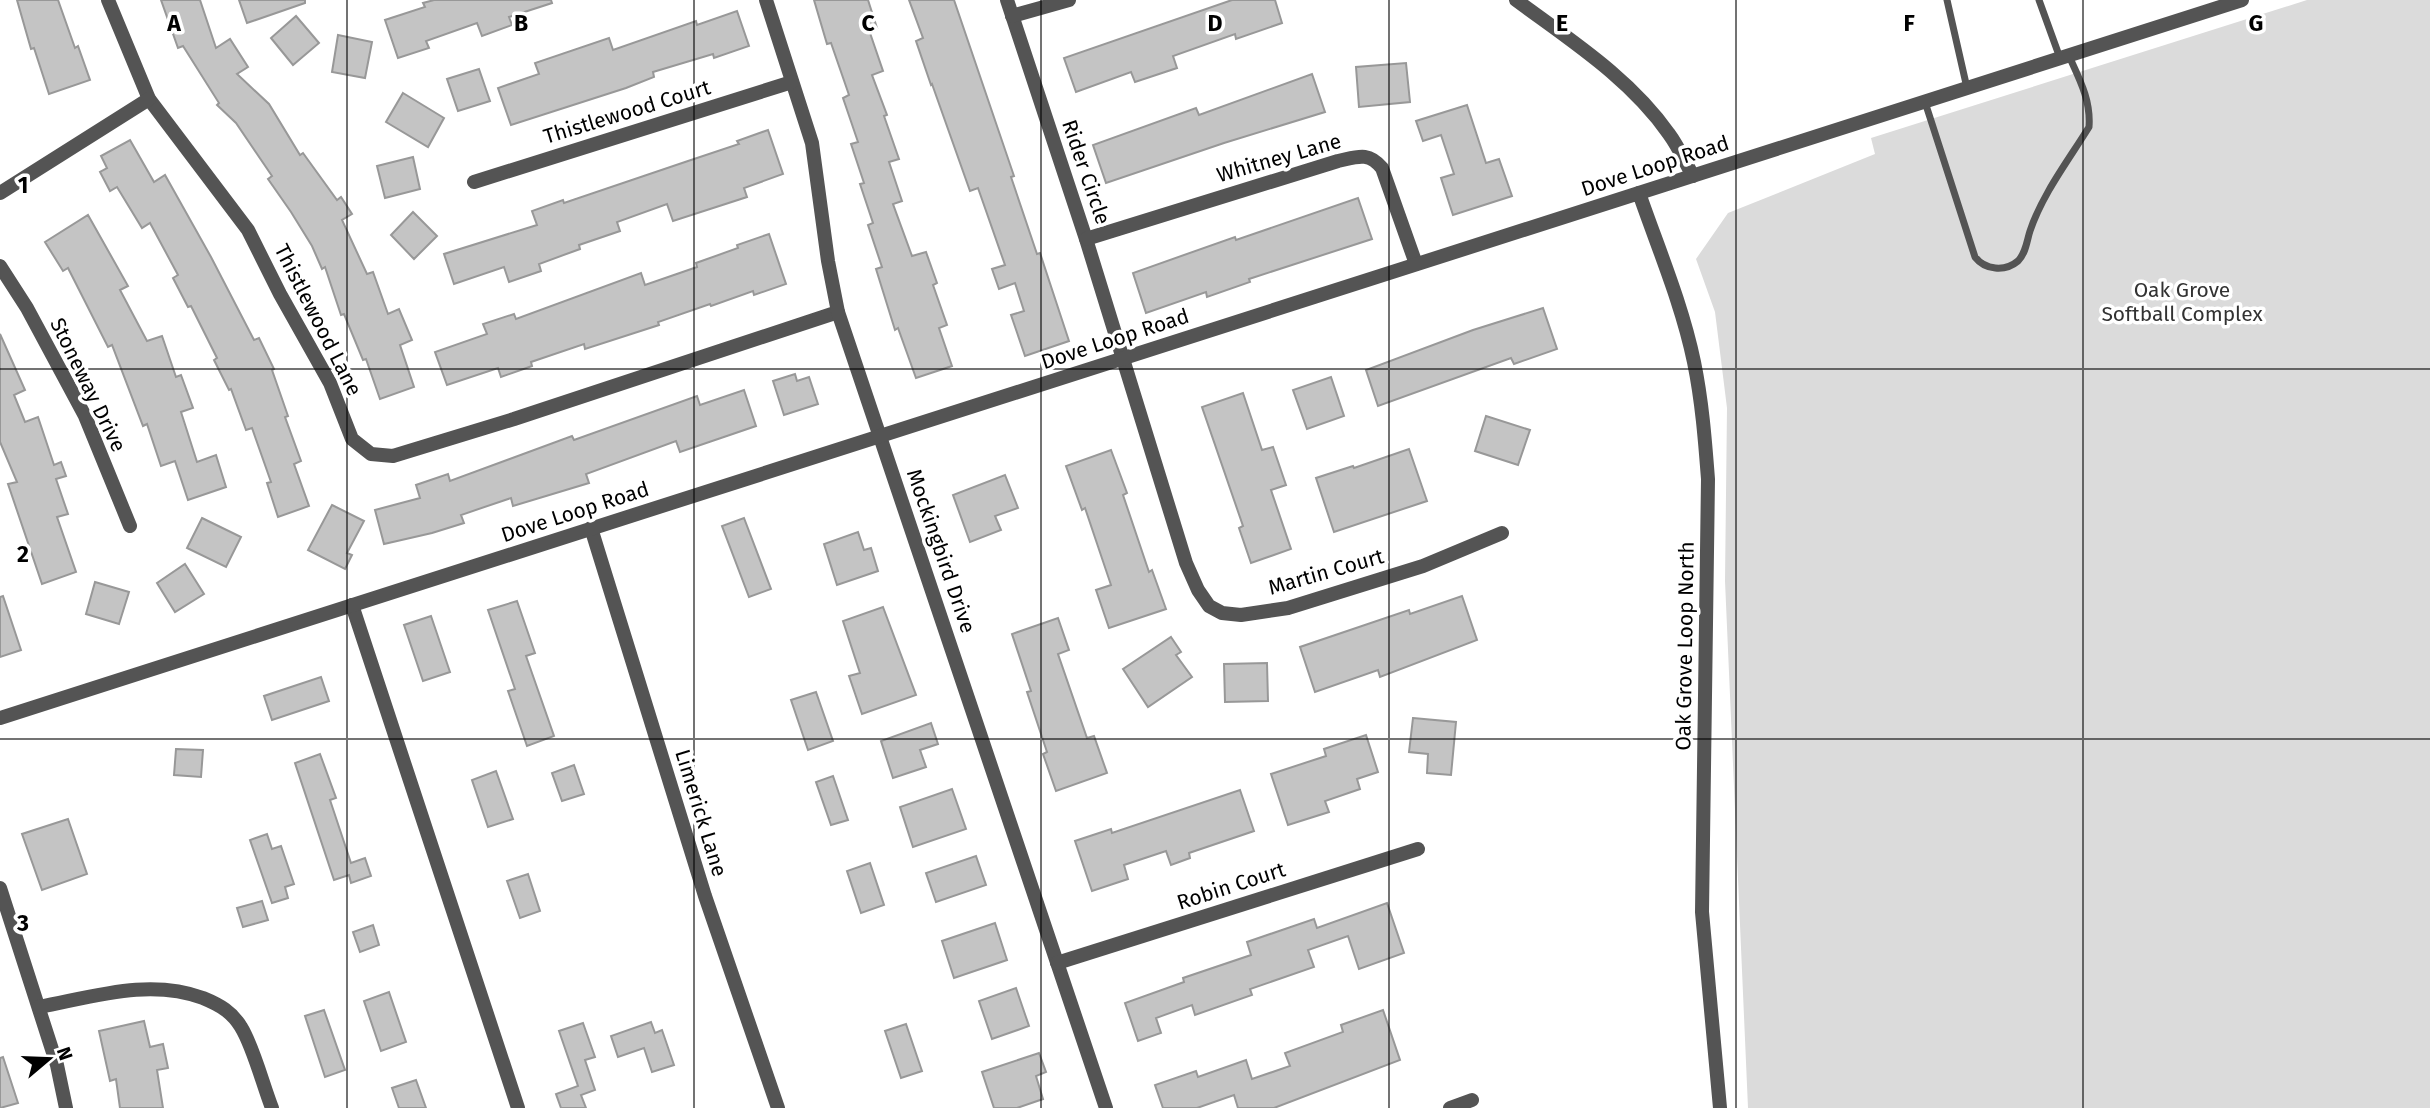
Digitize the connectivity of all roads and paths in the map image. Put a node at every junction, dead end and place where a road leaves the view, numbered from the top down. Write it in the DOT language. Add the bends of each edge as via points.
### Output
graph roads {
  1 [pos="108,0"];
  2 [pos="766,0"];
  3 [pos="1007,0"];
  4 [pos="1069,0"];
  5 [pos="1516,0"];
  6 [pos="1947,0"];
  7 [pos="2039,0"];
  8 [pos="2242,0"];
  9 [pos="1012,16"];
  10 [pos="2064,57"];
  11 [pos="792,82"];
  12 [pos="1967,88"];
  13 [pos="149,99"];
  14 [pos="1925,101"];
  15 [pos="1693,176"];
  16 [pos="474,182"];
  17 [pos="0,193"];
  18 [pos="1639,193"];
  19 [pos="1086,239"];
  20 [pos="1416,264"];
  21 [pos="0,266"];
  22 [pos="838,312"];
  23 [pos="1122,358"];
  24 [pos="881,436"];
  25 [pos="130,526"];
  26 [pos="591,528"];
  27 [pos="1502,533"];
  28 [pos="352,605"];
  29 [pos="0,718"];
  30 [pos="1418,849"];
  31 [pos="0,888"];
  32 [pos="1057,963"];
  33 [pos="39,1007"];
  34 [pos="1472,1100"];
  35 [pos="66,1108"];
  36 [pos="272,1108"];
  37 [pos="518,1108"];
  38 [pos="778,1108"];
  39 [pos="1106,1108"];
  40 [pos="1450,1108"];
  41 [pos="1720,1108"];
  1 -- 13 [label="street, Thistlewood Lane"];
  2 -- 11 [label="street, Mockingbird Drive"];
  3 -- 9 [label="street, Rider Circle"];
  4 -- 9 [label="street"];
  5 -- 15 [label="street" via="1634,91 1670,134"];
  6 -- 12 [label="lane"];
  7 -- 10 [label="lane"];
  8 -- 10 [label="street, Dove Loop Road"];
  9 -- 19 [label="street, Rider Circle"];
  10 -- 12 [label="street, Dove Loop Road"];
  10 -- 14 [label="lane" via="2086,94 2090,127 2041,204 2023,254 2009,266 1991,268 1979,264 1975,257"];
  11 -- 16 [label="street, Thistlewood Court"];
  11 -- 22 [label="street, Mockingbird Drive" via="812,143"];
  12 -- 14 [label="street, Dove Loop Road"];
  13 -- 17 [label="street"];
  13 -- 22 [label="street, Thistlewood Lane" via="248,230 330,383 352,439 371,454 393,456 433,444"];
  14 -- 15 [label="street, Dove Loop Road"];
  15 -- 18 [label="street, Dove Loop Road"];
  18 -- 20 [label="street, Dove Loop Road"];
  18 -- 41 [label="street, Oak Grove Loop North" via="1678,305 1703,416 1708,479 1702,912"];
  19 -- 20 [label="street, Whitney Lane" via="1364,156 1375,159 1382,168"];
  19 -- 23 [label="street, Rider Circle"];
  20 -- 23 [label="street, Dove Loop Road"];
  21 -- 25 [label="street, Stoneway Drive" via="85,416"];
  22 -- 24 [label="street, Mockingbird Drive"];
  23 -- 24 [label="street, Dove Loop Road"];
  23 -- 27 [label="street, Martin Court" via="1186,563 1209,606 1222,613 1289,608 1423,566"];
  24 -- 26 [label="street, Dove Loop Road"];
  24 -- 32 [label="street, Mockingbird Drive"];
  26 -- 28 [label="street, Dove Loop Road"];
  26 -- 38 [label="street, Limerick Lane" via="705,896"];
  28 -- 29 [label="street, Dove Loop Road"];
  28 -- 37 [label="street"];
  30 -- 32 [label="street, Robin Court"];
  31 -- 33 [label="street"];
  32 -- 39 [label="street, Mockingbird Drive"];
  33 -- 35 [label="street"];
  33 -- 36 [label="street" via="163,988 216,1003 242,1028"];
  34 -- 40 [label="street"];
}
